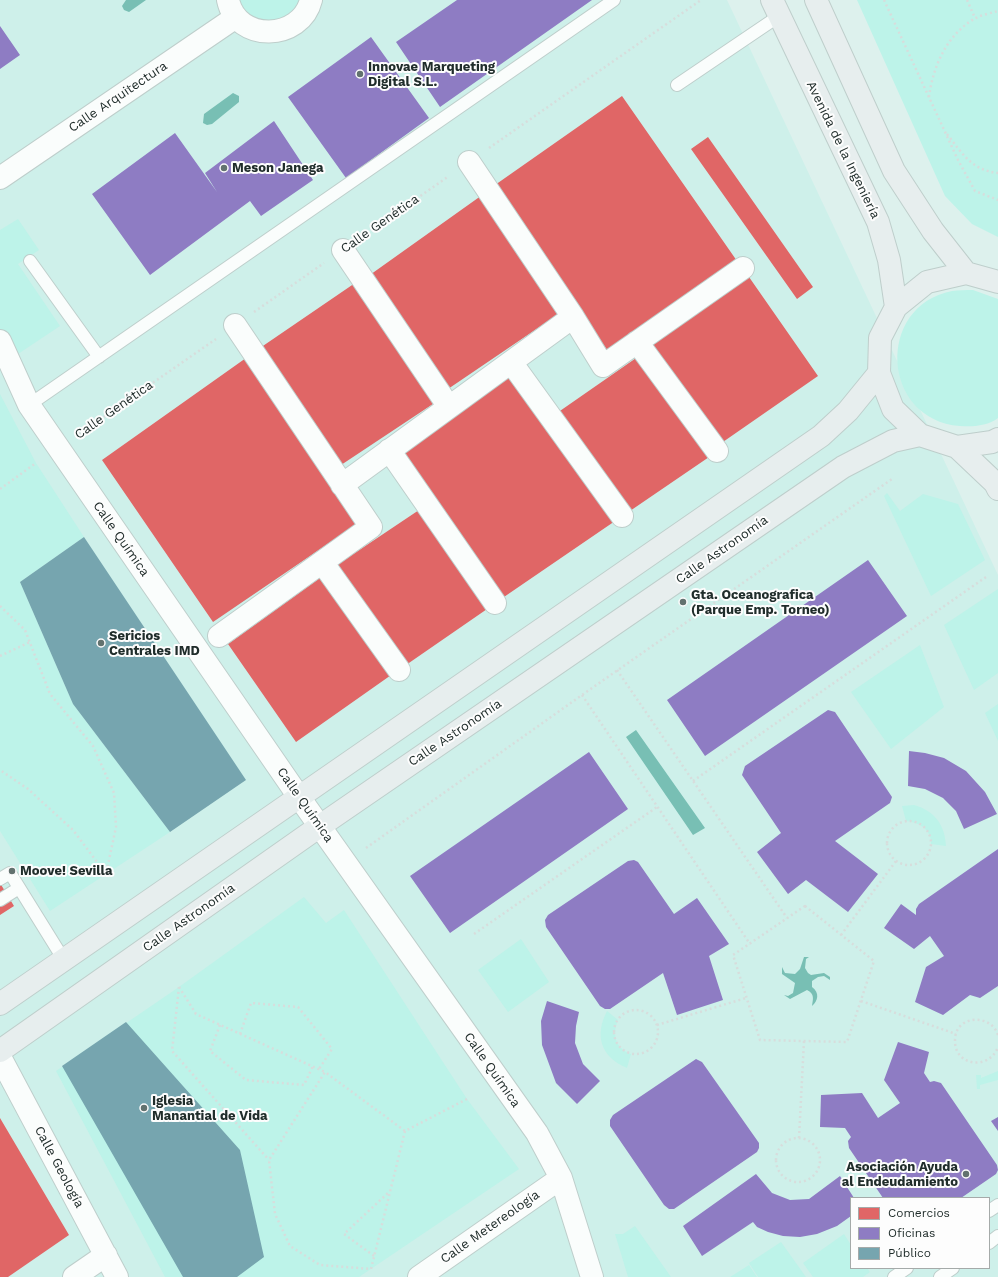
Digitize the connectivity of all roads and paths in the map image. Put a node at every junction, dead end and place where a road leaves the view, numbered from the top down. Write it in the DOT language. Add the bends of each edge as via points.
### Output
graph roads {
  1 [pos="311,0"];
  2 [pos="614,0"];
  3 [pos="700,0"];
  4 [pos="816,0"];
  5 [pos="884,0"];
  6 [pos="967,0"];
  7 [pos="232,8"];
  8 [pos="775,8"];
  9 [pos="998,11"];
  10 [pos="975,18"];
  11 [pos="678,85"];
  12 [pos="469,162"];
  13 [pos="998,173"];
  14 [pos="0,178"];
  15 [pos="998,200"];
  16 [pos="343,250"];
  17 [pos="30,261"];
  18 [pos="743,268"];
  19 [pos="966,273"];
  20 [pos="998,282"];
  21 [pos="896,307"];
  22 [pos="573,317"];
  23 [pos="235,325"];
  24 [pos="0,341"];
  25 [pos="637,342"];
  26 [pos="99,356"];
  27 [pos="510,362"];
  28 [pos="879,373"];
  29 [pos="29,405"];
  30 [pos="449,407"];
  31 [pos="920,435"];
  32 [pos="998,439"];
  33 [pos="957,447"];
  34 [pos="59,448"];
  35 [pos="389,450"];
  36 [pos="717,451"];
  37 [pos="36,463"];
  38 [pos="892,479"];
  39 [pos="342,484"];
  40 [pos="0,489"];
  41 [pos="998,489"];
  42 [pos="622,516"];
  43 [pos="322,562"];
  44 [pos="986,578"];
  45 [pos="495,603"];
  46 [pos="0,606"];
  47 [pos="219,636"];
  48 [pos="30,642"];
  49 [pos="0,656"];
  50 [pos="399,670"];
  51 [pos="617,670"];
  52 [pos="582,695"];
  53 [pos="0,770"];
  54 [pos="693,782"];
  55 [pos="298,797"];
  56 [pos="657,807"];
  57 [pos="320,826"];
  58 [pos="896,861"];
  59 [pos="346,862"];
  60 [pos="0,879"];
  61 [pos="19,888"];
  62 [pos="0,900"];
  63 [pos="787,918"];
  64 [pos="474,934"];
  65 [pos="841,934"];
  66 [pos="750,944"];
  67 [pos="64,960"];
  68 [pos="746,998"];
  69 [pos="861,1001"];
  70 [pos="0,1004"];
  71 [pos="220,1025"];
  72 [pos="657,1025"];
  73 [pos="240,1034"];
  74 [pos="956,1034"];
  75 [pos="998,1034"];
  76 [pos="804,1041"];
  77 [pos="998,1047"];
  78 [pos="0,1051"];
  79 [pos="0,1057"];
  80 [pos="313,1066"];
  81 [pos="319,1069"];
  82 [pos="325,1072"];
  83 [pos="467,1099"];
  84 [pos="405,1132"];
  85 [pos="799,1138"];
  86 [pos="269,1160"];
  87 [pos="561,1178"];
  88 [pos="390,1190"];
  89 [pos="998,1236"];
  90 [pos="990,1242"];
  91 [pos="106,1255"];
  92 [pos="374,1256"];
  93 [pos="906,1269"];
  94 [pos="952,1269"];
  95 [pos="74,1277"];
  96 [pos="117,1277"];
  97 [pos="419,1277"];
  98 [pos="592,1277"];
  99 [pos="894,1277"];
  100 [pos="940,1277"];
  1 -- 7 [label="street" via="303,16 294,25 282,31 269,33 245,25"];
  2 -- 26 [label="lane"];
  3 -- 12 [label="path, Calle Genética"];
  4 -- 19 [label="street" via="894,171 933,231"];
  5 -- 15 [label="path" via="958,160 975,191"];
  6 -- 10 [label="path"];
  7 -- 14 [label="street, Calle Arquitectura"];
  8 -- 11 [label="lane"];
  8 -- 21 [label="street, Avenida de la Ingeniería" via="878,222 889,260"];
  9 -- 10 [label="path"];
  10 -- 13 [label="path" via="955,33 937,63 929,98 945,132 968,161"];
  12 -- 16 [label="path, Calle Genética"];
  12 -- 22 [label="street"];
  16 -- 23 [label="path, Calle Genética"];
  16 -- 30 [label="street"];
  17 -- 26 [label="lane"];
  18 -- 25 [label="street"];
  19 -- 20 [label="street"];
  19 -- 21 [label="street" via="927,282"];
  21 -- 28 [label="street" via="880,338"];
  22 -- 25 [label="street" via="603,366"];
  22 -- 27 [label="street"];
  23 -- 34 [label="path, Calle Genética"];
  23 -- 39 [label="street"];
  24 -- 29 [label="street, Calle Química"];
  25 -- 36 [label="street"];
  26 -- 29 [label="lane"];
  27 -- 30 [label="street"];
  27 -- 42 [label="street"];
  28 -- 31 [label="street" via="893,409"];
  28 -- 55 [label="street" via="848,411 821,436"];
  29 -- 34 [label="street, Calle Química"];
  30 -- 35 [label="street"];
  31 -- 33 [label="street"];
  31 -- 57 [label="street, Calle Astronomía" via="893,441 843,467"];
  32 -- 33 [label="street"];
  33 -- 41 [label="street" via="995,483"];
  34 -- 55 [label="street, Calle Química"];
  35 -- 39 [label="street"];
  35 -- 45 [label="street"];
  37 -- 40 [label="path"];
  38 -- 51 [label="path"];
  39 -- 43 [label="street" via="371,527"];
  43 -- 47 [label="street"];
  43 -- 50 [label="street"];
  44 -- 54 [label="path"];
  46 -- 48 [label="path" via="25,630"];
  48 -- 49 [label="path"];
  48 -- 53 [label="path" via="50,694 93,746 114,793 116,827 106,874 73,830 28,789"];
  51 -- 52 [label="path"];
  51 -- 54 [label="path"];
  52 -- 56 [label="path"];
  52 -- 59 [label="path"];
  54 -- 63 [label="path"];
  55 -- 57 [label="street, Calle Química"];
  55 -- 67 [label="street"];
  56 -- 64 [label="path"];
  56 -- 66 [label="path"];
  57 -- 59 [label="street, Calle Química"];
  57 -- 78 [label="street, Calle Astronomía"];
  58 -- 58 [label="path" via="906,866 914,865 928,856 931,841 929,833 915,821 897,824 886,839 887,849"];
  58 -- 65 [label="path"];
  59 -- 87 [label="street, Calle Química" via="537,1133"];
  60 -- 61 [label="lane" via="10,873"];
  61 -- 62 [label="lane"];
  61 -- 67 [label="lane"];
  63 -- 65 [label="path" via="805,906"];
  63 -- 66 [label="path"];
  65 -- 69 [label="path" via="874,961"];
  66 -- 68 [label="path" via="733,956"];
  67 -- 70 [label="street"];
  68 -- 72 [label="path"];
  68 -- 76 [label="path" via="760,1040"];
  69 -- 74 [label="path"];
  69 -- 76 [label="path" via="847,1042"];
  71 -- 73 [label="path"];
  71 -- 80 [label="path" via="210,1050 246,1080 304,1085"];
  71 -- 86 [label="path" via="196,1014 179,987 172,1051"];
  72 -- 72 [label="path" via="650,1014 642,1010 633,1010 624,1013 618,1020 614,1028 614,1037 618,1046 625,1052 642,1054 655,1045 658,1038"];
  73 -- 80 [label="path"];
  73 -- 81 [label="path" via="251,1003 298,1007 332,1049"];
  74 -- 75 [label="path" via="964,1022 982,1019 991,1023"];
  74 -- 77 [label="path" via="955,1046 958,1054 974,1063 990,1060"];
  76 -- 85 [label="path"];
  79 -- 91 [label="street, Calle Geología"];
  80 -- 81 [label="path"];
  81 -- 82 [label="path"];
  82 -- 84 [label="path"];
  82 -- 86 [label="path"];
  83 -- 84 [label="path"];
  84 -- 88 [label="path"];
  85 -- 85 [label="path" via="785,1140 775,1156 780,1173 786,1179 795,1182 810,1178 816,1172 820,1157 812,1142"];
  86 -- 92 [label="path" via="275,1214 290,1246 320,1265 371,1269"];
  87 -- 97 [label="street, Calle Metereología"];
  87 -- 98 [label="street, Calle Química"];
  88 -- 92 [label="path"];
  88 -- 92 [label="path" via="344,1234"];
  89 -- 90 [label="lane"];
  91 -- 95 [label="street"];
  91 -- 96 [label="street, Calle Geología"];
  93 -- 99 [label="lane"];
  94 -- 100 [label="lane"];
}
